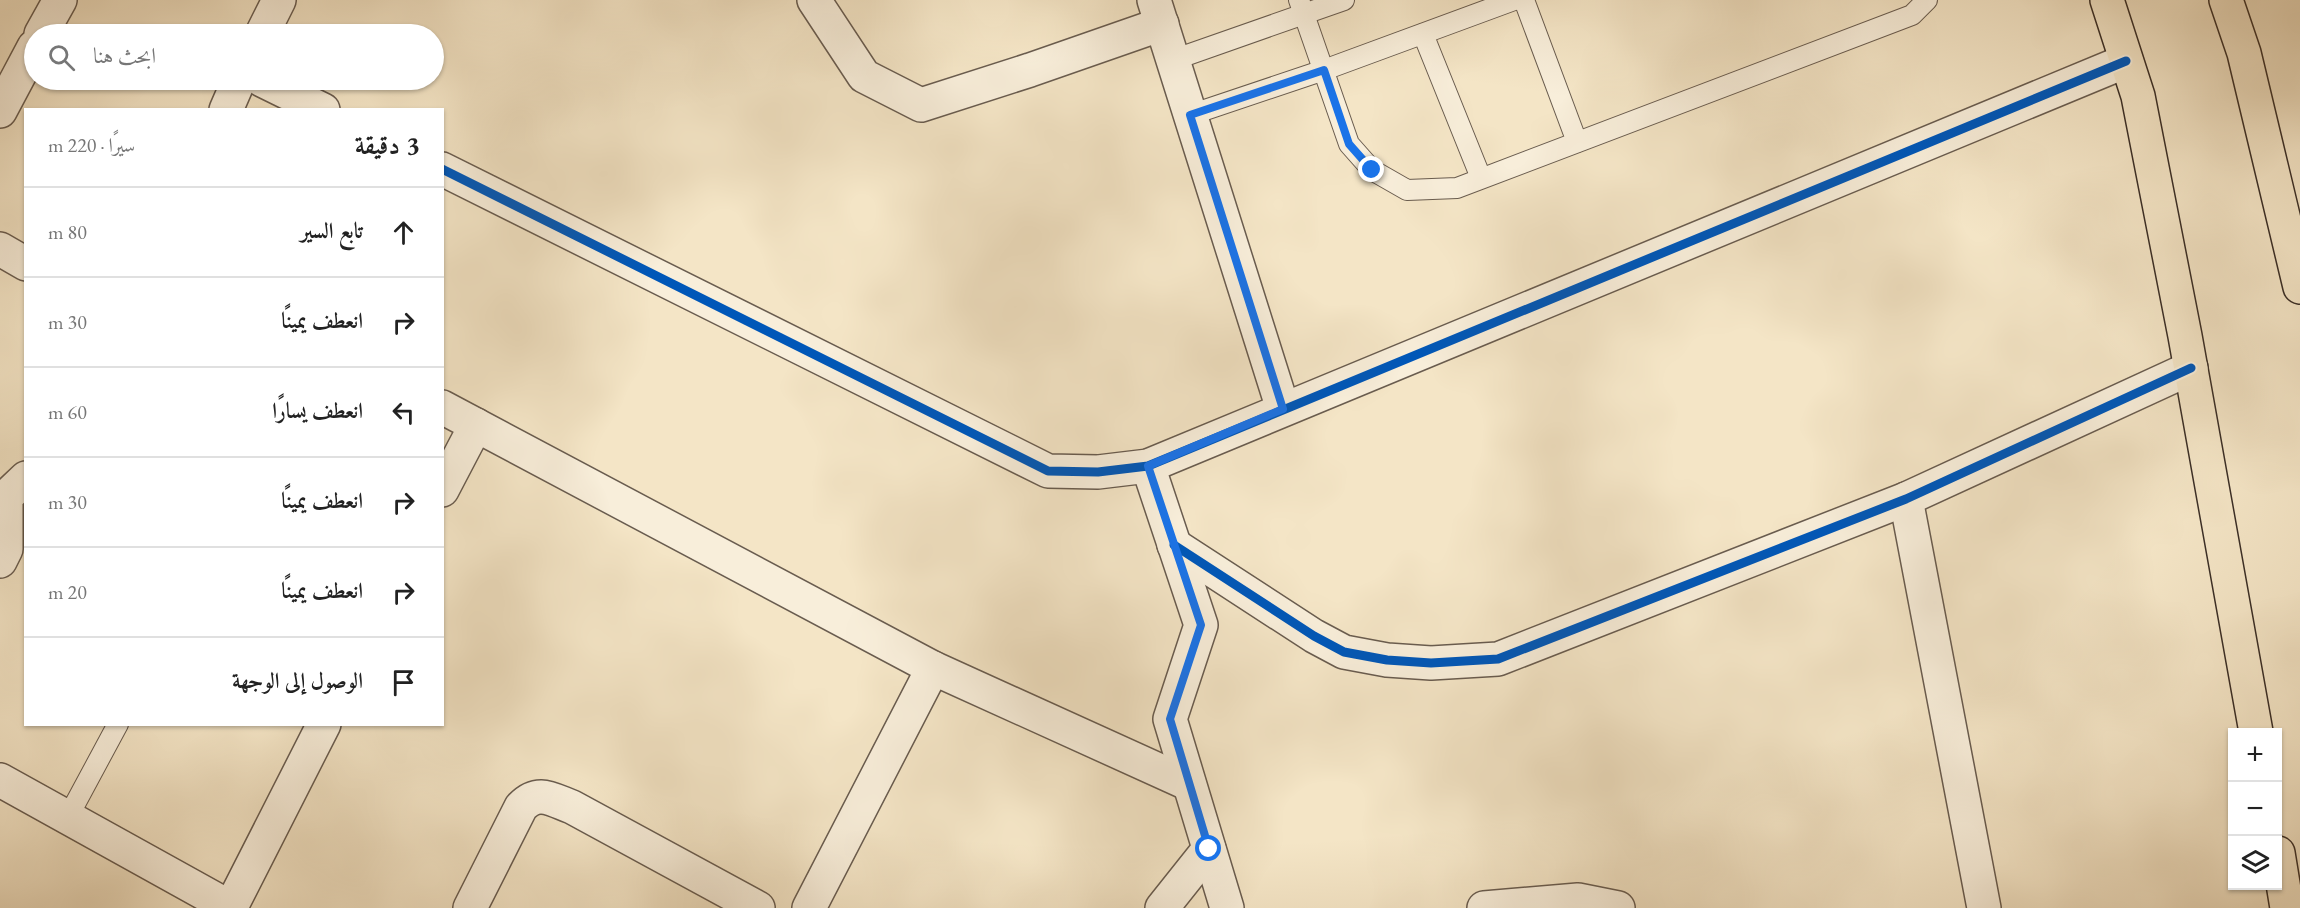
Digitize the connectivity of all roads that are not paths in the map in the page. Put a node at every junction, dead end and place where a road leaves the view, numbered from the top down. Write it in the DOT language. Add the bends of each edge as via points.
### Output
graph roads {
  1 [pos="60,0"];
  2 [pos="279,0"];
  3 [pos="814,0"];
  4 [pos="1344,0"];
  5 [pos="1514,0"];
  6 [pos="1524,0"];
  7 [pos="1927,0"];
  8 [pos="2107,0"];
  9 [pos="2226,0"];
  10 [pos="1301,7"];
  11 [pos="1158,12"];
  12 [pos="47,24"];
  13 [pos="267,24"];
  14 [pos="1423,34"];
  15 [pos="1173,60"];
  16 [pos="2126,61"];
  17 [pos="24,66"];
  18 [pos="1324,70"];
  19 [pos="235,90"];
  20 [pos="282,90"];
  21 [pos="227,108"];
  22 [pos="318,108"];
  23 [pos="0,111"];
  24 [pos="1190,115"];
  25 [pos="1577,142"];
  26 [pos="444,170"];
  27 [pos="1481,178"];
  28 [pos="0,249"];
  29 [pos="24,263"];
  30 [pos="2300,287"];
  31 [pos="2191,368"];
  32 [pos="444,408"];
  33 [pos="1283,409"];
  34 [pos="476,425"];
  35 [pos="1148,466"];
  36 [pos="444,486"];
  37 [pos="10,490"];
  38 [pos="1906,499"];
  39 [pos="1174,545"];
  40 [pos="0,561"];
  41 [pos="933,668"];
  42 [pos="117,726"];
  43 [pos="323,726"];
  44 [pos="2255,728"];
  45 [pos="0,780"];
  46 [pos="1189,784"];
  47 [pos="68,817"];
  48 [pos="1209,849"];
  49 [pos="2282,880"];
  50 [pos="231,908"];
  51 [pos="470,908"];
  52 [pos="758,908"];
  53 [pos="809,908"];
  54 [pos="1162,908"];
  55 [pos="1227,908"];
  56 [pos="1484,908"];
  57 [pos="1618,908"];
  58 [pos="1984,908"];
  59 [pos="2287,908"];
  1 -- 12 [label="street"];
  2 -- 13 [label="street"];
  3 -- 11 [label="street" via="864,76 921,105"];
  4 -- 10 [label="lane"];
  5 -- 14 [label="lane"];
  6 -- 25 [label="lane"];
  7 -- 25 [label="lane" via="1912,15"];
  8 -- 16 [label="main road"];
  9 -- 30 [label="main road" via="2244,53"];
  10 -- 15 [label="lane"];
  10 -- 18 [label="lane"];
  11 -- 15 [label="street"];
  14 -- 18 [label="lane"];
  14 -- 27 [label="lane"];
  15 -- 24 [label="street"];
  16 -- 31 [label="main road" via="2138,96"];
  16 -- 33 [label="street"];
  17 -- 23 [label="street"];
  18 -- 24 [label="lane"];
  18 -- 27 [label="lane" via="1349,144 1372,170 1407,190 1457,188"];
  19 -- 21 [label="street"];
  20 -- 22 [label="street"];
  24 -- 33 [label="street"];
  25 -- 27 [label="lane"];
  26 -- 35 [label="street" via="1048,471 1098,472"];
  28 -- 29 [label="street"];
  31 -- 38 [label="street"];
  31 -- 44 [label="main road"];
  32 -- 34 [label="street"];
  33 -- 35 [label="street"];
  34 -- 36 [label="street"];
  34 -- 41 [label="street"];
  35 -- 39 [label="street"];
  37 -- 40 [label="street" via="6,549"];
  38 -- 39 [label="street" via="1498,659 1431,663 1344,652"];
  38 -- 58 [label="street"];
  39 -- 46 [label="street" via="1201,625 1170,719"];
  41 -- 46 [label="street"];
  41 -- 53 [label="street"];
  42 -- 47 [label="lane"];
  43 -- 50 [label="street"];
  45 -- 47 [label="street"];
  46 -- 48 [label="street"];
  47 -- 50 [label="street"];
  48 -- 54 [label="street"];
  48 -- 55 [label="street"];
  49 -- 59 [label="main road"];
  51 -- 52 [label="street" via="521,807 529,799 543,796 572,807"];
  56 -- 57 [label="street" via="1578,900"];
}
